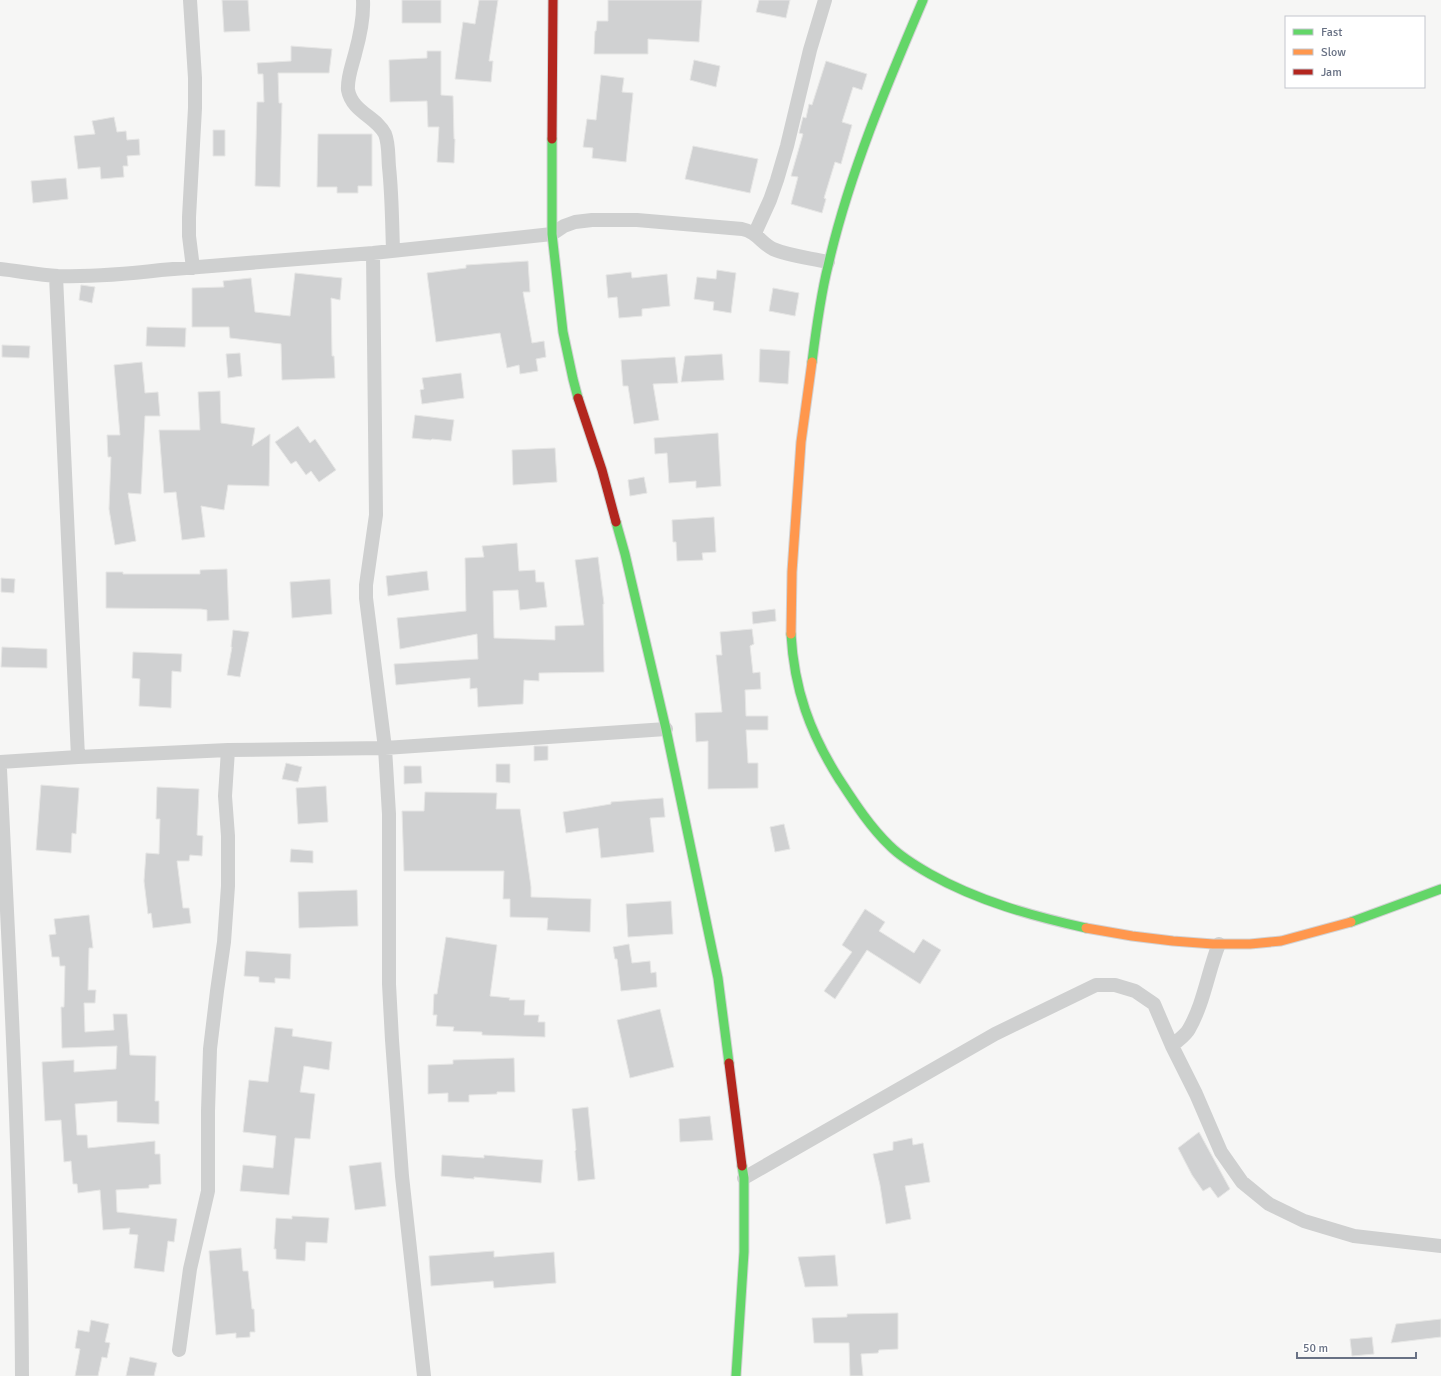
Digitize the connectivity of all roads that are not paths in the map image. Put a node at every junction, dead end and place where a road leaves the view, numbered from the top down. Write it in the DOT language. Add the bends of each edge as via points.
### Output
graph roads {
  1 [pos="190,0"];
  2 [pos="363,0"];
  3 [pos="553,0"];
  4 [pos="825,0"];
  5 [pos="923,0"];
  6 [pos="552,234"];
  7 [pos="755,234"];
  8 [pos="393,250"];
  9 [pos="373,253"];
  10 [pos="828,262"];
  11 [pos="194,268"];
  12 [pos="0,269"];
  13 [pos="56,276"];
  14 [pos="666,729"];
  15 [pos="385,748"];
  16 [pos="228,750"];
  17 [pos="78,757"];
  18 [pos="0,762"];
  19 [pos="0,769"];
  20 [pos="1441,889"];
  21 [pos="1219,944"];
  22 [pos="1172,1046"];
  23 [pos="744,1178"];
  24 [pos="1441,1246"];
  25 [pos="179,1350"];
  26 [pos="22,1376"];
  27 [pos="424,1376"];
  28 [pos="736,1376"];
  1 -- 11 [label="street" via="195,78 188,217"];
  2 -- 8 [label="street" via="362,28 348,86 352,100 361,112 381,127 388,144"];
  3 -- 6 [label="street"];
  4 -- 7 [label="street" via="777,180"];
  5 -- 10 [label="street" via="862,149"];
  6 -- 7 [label="street" via="575,222 630,220 737,228"];
  6 -- 8 [label="street"];
  6 -- 14 [label="street" via="563,332 573,379 625,554"];
  7 -- 10 [label="street" via="767,245 780,251"];
  8 -- 9 [label="street"];
  9 -- 11 [label="street"];
  9 -- 15 [label="street" via="376,515 366,598"];
  10 -- 21 [label="street" via="802,426 791,574 791,613 793,657 803,704 814,735 832,769 884,842 903,858 964,890 1039,917 1074,926 1131,936"];
  11 -- 13 [label="street" via="94,276"];
  12 -- 13 [label="street"];
  13 -- 17 [label="street"];
  14 -- 15 [label="street"];
  14 -- 23 [label="street" via="718,978"];
  15 -- 16 [label="street"];
  15 -- 27 [label="street" via="389,814 389,968 392,1040 402,1176"];
  16 -- 17 [label="street"];
  16 -- 25 [label="street" via="225,796 228,886 224,942 210,1049 208,1191 190,1270"];
  17 -- 18 [label="street"];
  19 -- 26 [label="street" via="22,1290"];
  20 -- 21 [label="street" via="1333,928 1276,942"];
  21 -- 22 [label="street" via="1199,1008 1189,1030"];
  22 -- 23 [label="street" via="1154,1004 1135,991 1114,985 1096,985 995,1034"];
  22 -- 24 [label="street" via="1221,1152 1242,1182 1269,1204 1304,1221 1354,1236"];
  23 -- 28 [label="street" via="744,1252"];
}
